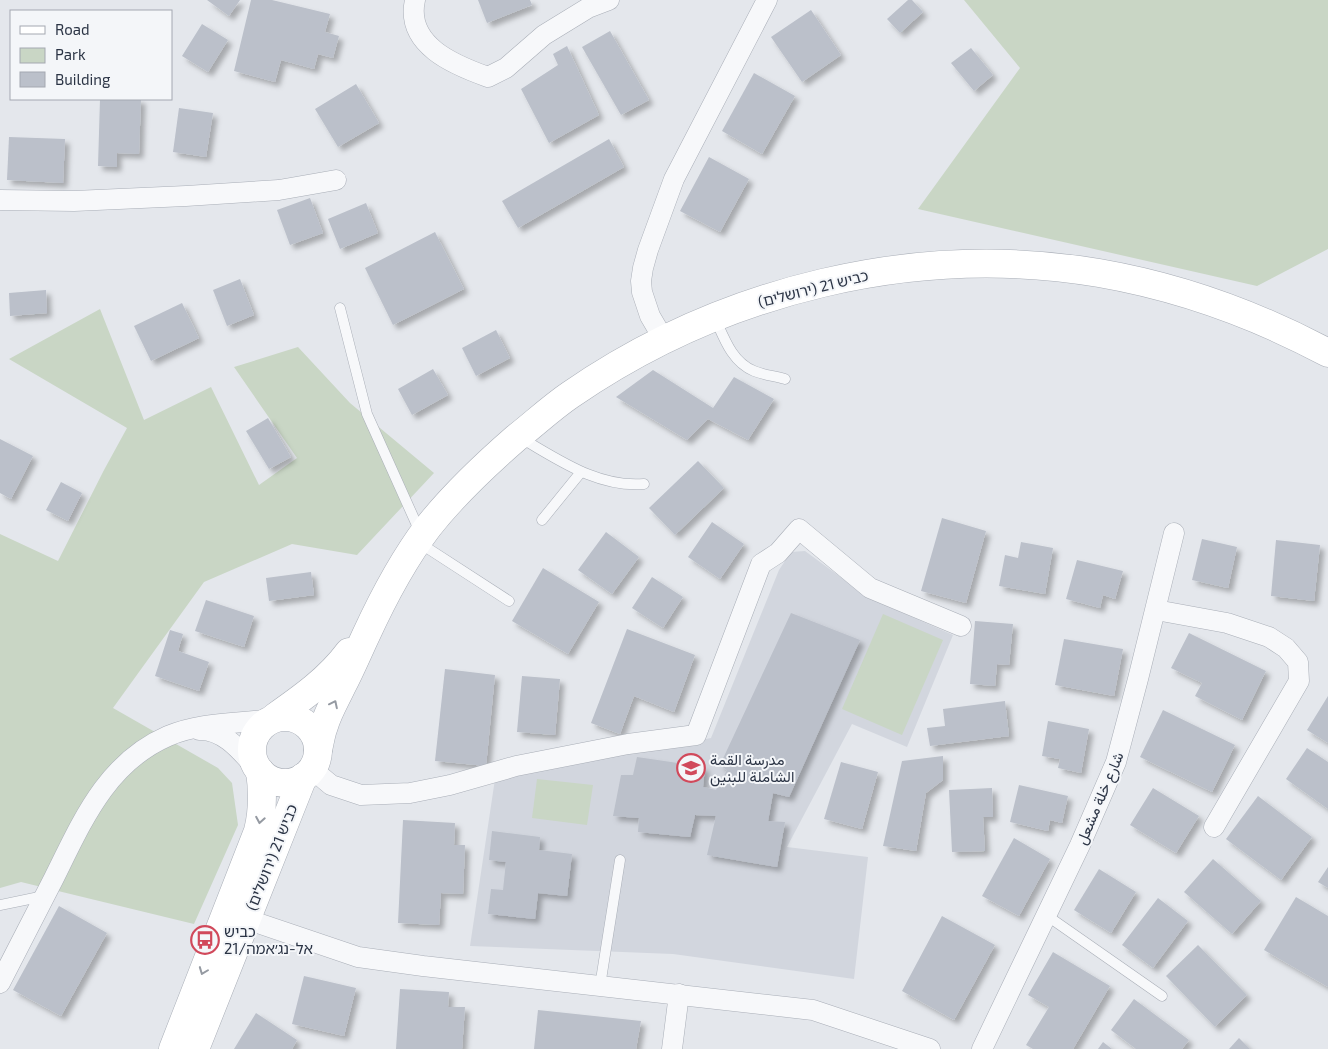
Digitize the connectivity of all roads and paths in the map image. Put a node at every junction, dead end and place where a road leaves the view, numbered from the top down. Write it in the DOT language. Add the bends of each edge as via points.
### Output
graph roads {
  1 [pos="415,0"];
  2 [pos="610,0"];
  3 [pos="767,0"];
  4 [pos="336,180"];
  5 [pos="0,200"];
  6 [pos="340,308"];
  7 [pos="714,317"];
  8 [pos="664,340"];
  9 [pos="1328,353"];
  10 [pos="785,379"];
  11 [pos="519,436"];
  12 [pos="581,472"];
  13 [pos="644,484"];
  14 [pos="542,520"];
  15 [pos="1174,533"];
  16 [pos="420,539"];
  17 [pos="509,601"];
  18 [pos="1156,610"];
  19 [pos="376,614"];
  20 [pos="961,626"];
  21 [pos="274,718"];
  22 [pos="180,732"];
  23 [pos="311,765"];
  24 [pos="258,769"];
  25 [pos="1214,827"];
  26 [pos="620,860"];
  27 [pos="45,896"];
  28 [pos="0,905"];
  29 [pos="1046,915"];
  30 [pos="246,919"];
  31 [pos="0,983"];
  32 [pos="600,986"];
  33 [pos="679,994"];
  34 [pos="1162,996"];
  35 [pos="172,1049"];
  36 [pos="195,1049"];
  37 [pos="672,1049"];
  38 [pos="930,1049"];
  39 [pos="982,1049"];
  1 -- 2 [label="street" via="412,10 416,29 432,50 488,77 506,68 544,35 588,8"];
  3 -- 8 [label="street" via="674,179 648,250 641,281 642,292 650,316"];
  4 -- 5 [label="street" via="279,190 186,196 74,201"];
  6 -- 16 [label="lane" via="367,414"];
  7 -- 8 [label="main road, כביש 21 (ירושלים)"];
  7 -- 9 [label="main road, כביש 21 (ירושלים)" via="799,288 866,274 958,265 1060,268 1142,282 1203,299 1289,332"];
  7 -- 10 [label="lane" via="742,364"];
  8 -- 11 [label="main road, כביש 21 (ירושלים)" via="568,396"];
  11 -- 12 [label="lane"];
  11 -- 16 [label="main road, כביש 21 (ירושלים)" via="471,480"];
  12 -- 13 [label="lane" via="618,483"];
  12 -- 14 [label="lane"];
  15 -- 18 [label="street, شارع خلة مشعل"];
  16 -- 17 [label="lane"];
  16 -- 19 [label="main road, כביש 21 (ירושלים)" via="398,571"];
  18 -- 25 [label="street" via="1227,623 1269,637 1286,648 1298,662 1299,681"];
  18 -- 29 [label="street, شارع خلة مشعل" via="1116,762"];
  19 -- 21 [label="main road, כביש 21 (ירושלים)" via="334,670"];
  23 -- 19 [label="main road, כביש 21 (ירושלים), one-way" via="323,727"];
  20 -- 23 [label="street" via="870,588 799,530 778,553 761,564 696,735 628,744 516,766 410,793 361,795 331,785"];
  21 -- 22 [label="street" via="206,725"];
  21 -- 23 [label="main road" via="290,716 303,721 313,731 317,738"];
  21 -- 24 [label="main road" via="262,724 253,738 251,753"];
  22 -- 24 [label="street" via="202,729 221,735"];
  22 -- 27 [label="street" via="153,744 114,775 84,818"];
  23 -- 24 [label="main road" via="295,782 274,782"];
  23 -- 30 [label="main road, כביש 21 (ירושלים)"];
  24 -- 35 [label="main road, כביש 21 (ירושלים), one-way" via="262,818"];
  26 -- 32 [label="lane"];
  27 -- 28 [label="lane"];
  27 -- 31 [label="street"];
  29 -- 34 [label="lane"];
  29 -- 39 [label="street, شارع خلة مشعل"];
  30 -- 32 [label="street" via="358,956"];
  30 -- 36 [label="main road, כביש 21 (ירושלים)"];
  32 -- 33 [label="street"];
  33 -- 37 [label="street"];
  33 -- 38 [label="street" via="813,1010"];
}
